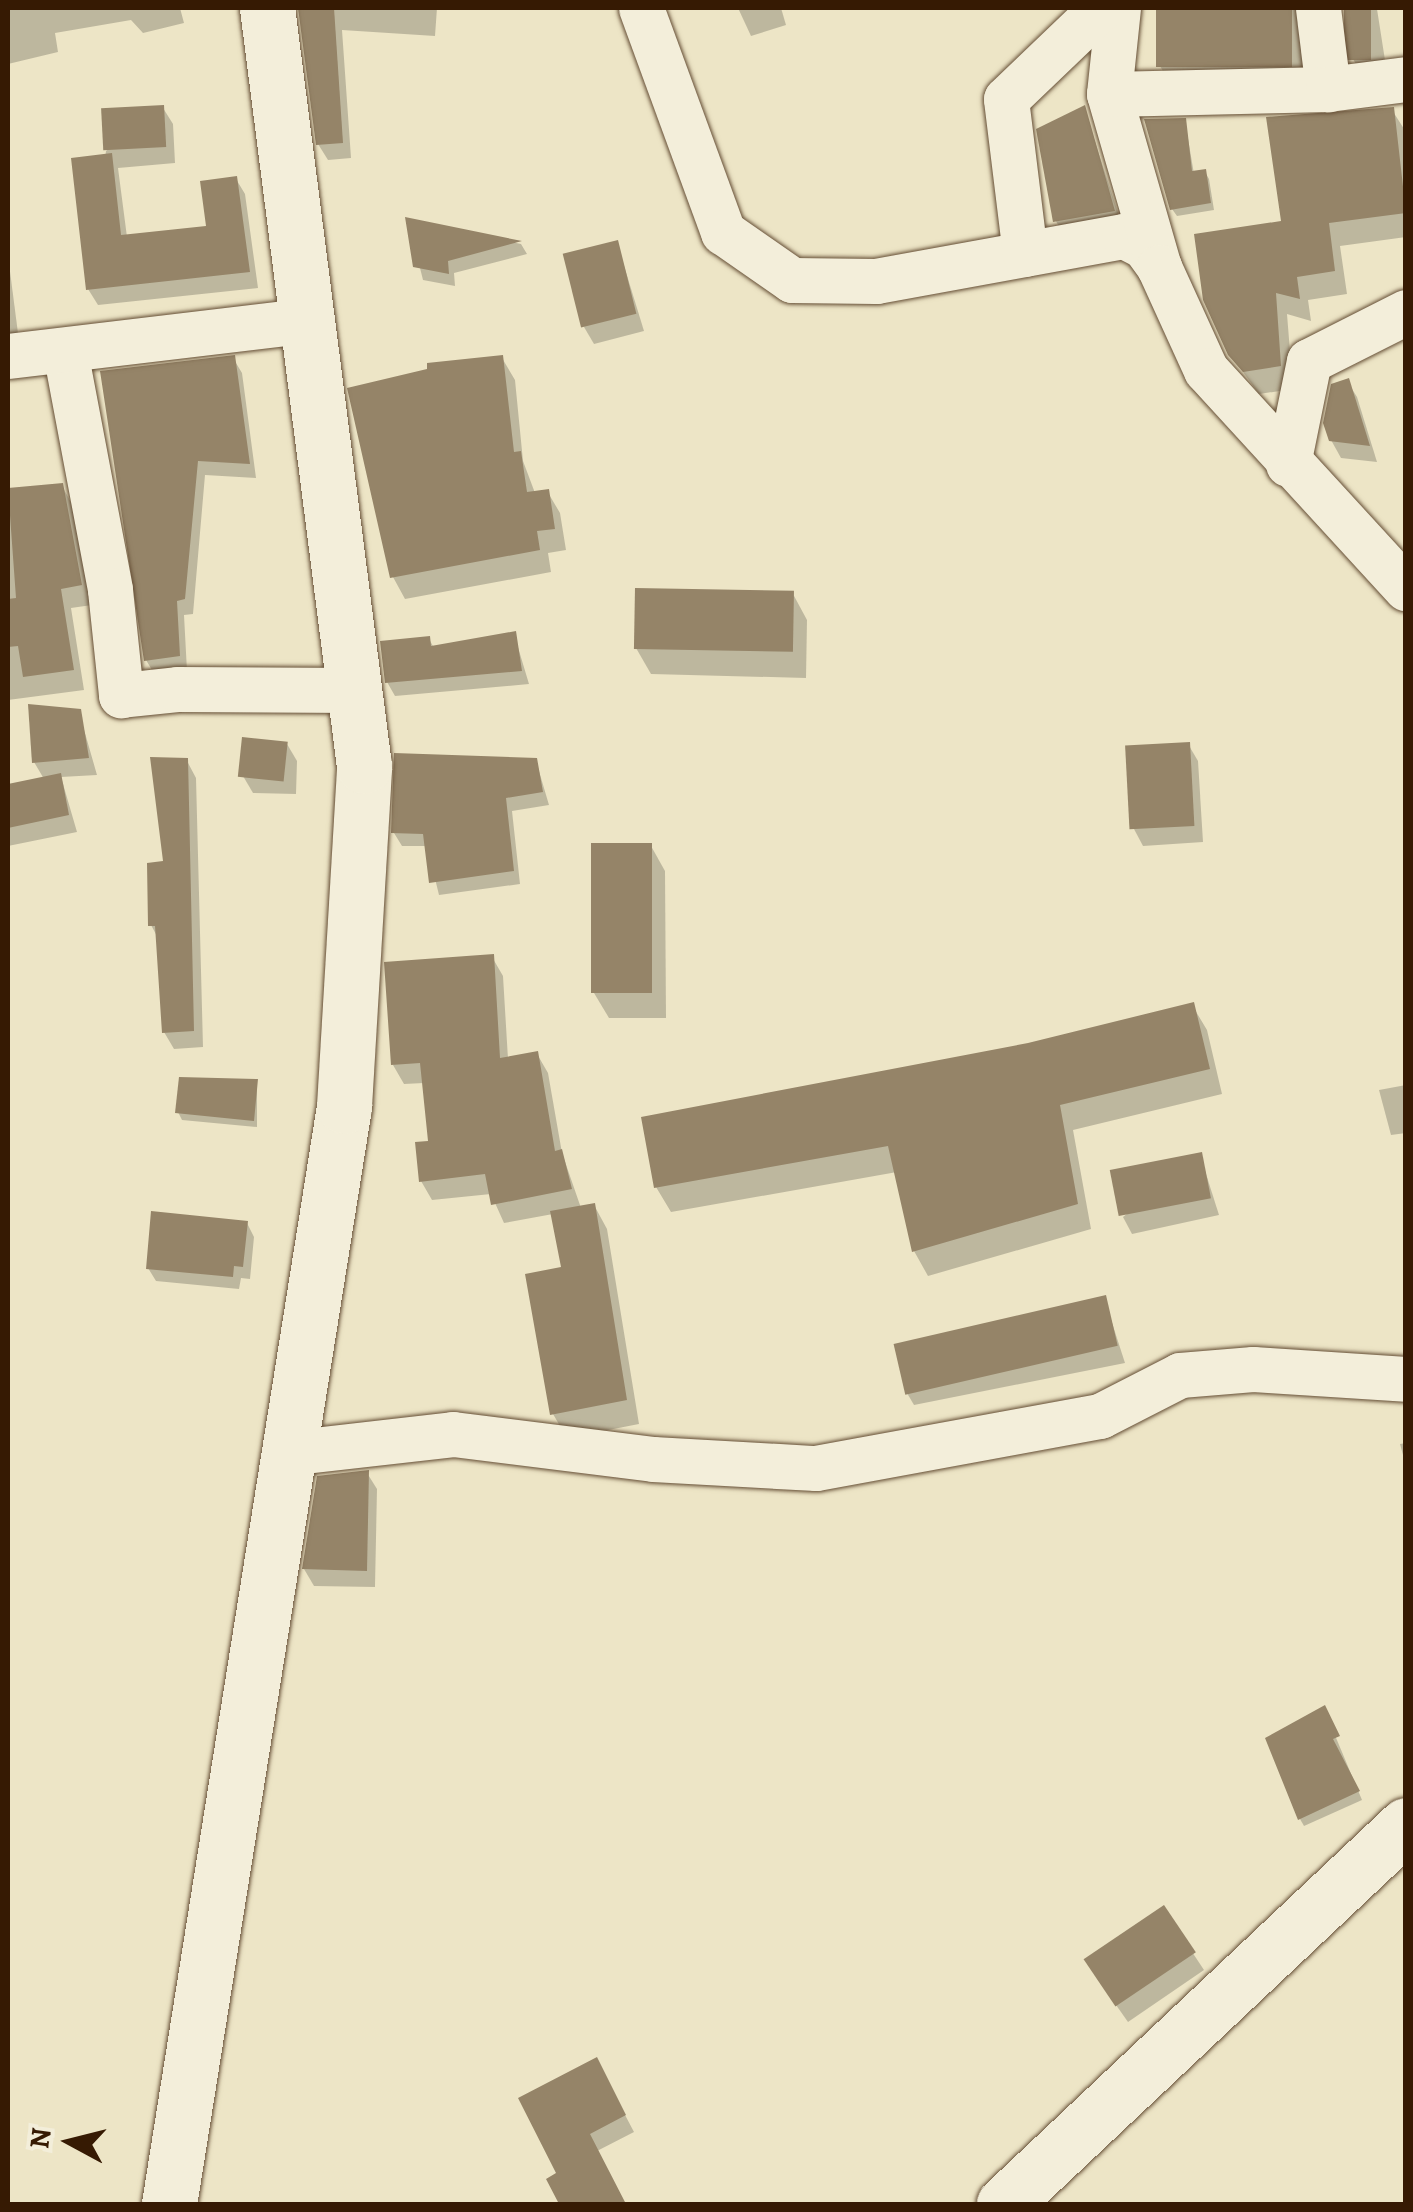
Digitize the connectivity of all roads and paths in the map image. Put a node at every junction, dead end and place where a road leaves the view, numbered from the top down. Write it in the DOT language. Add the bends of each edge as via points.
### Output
graph roads {
  1 [pos="268,8"];
  2 [pos="640,8"];
  3 [pos="1100,8"];
  4 [pos="1118,8"];
  5 [pos="1318,8"];
  6 [pos="1406,78"];
  7 [pos="1328,88"];
  8 [pos="1109,94"];
  9 [pos="1026,254"];
  10 [pos="1159,267"];
  11 [pos="1406,312"];
  12 [pos="308,320"];
  13 [pos="65,351"];
  14 [pos="8,356"];
  15 [pos="1288,464"];
  16 [pos="1406,588"];
  17 [pos="356,690"];
  18 [pos="1406,1379"];
  19 [pos="287,1453"];
  20 [pos="1400,1845"];
  21 [pos="169,2204"];
  22 [pos="1004,2204"];
  1 -- 12 [label="street"];
  2 -- 9 [label="street" via="723,232 792,280 876,281"];
  3 -- 9 [label="street" via="1006,99"];
  4 -- 8 [label="street"];
  5 -- 7 [label="street"];
  6 -- 7 [label="street"];
  7 -- 8 [label="street"];
  8 -- 10 [label="street"];
  9 -- 10 [label="street" via="1124,236 1144,246"];
  10 -- 15 [label="street" via="1206,370"];
  11 -- 15 [label="street" via="1309,361"];
  12 -- 13 [label="street"];
  12 -- 17 [label="street"];
  13 -- 14 [label="street"];
  13 -- 17 [label="street" via="110,590 121,696 177,688"];
  15 -- 16 [label="street"];
  17 -- 19 [label="street" via="364,766 344,1106"];
  18 -- 19 [label="street" via="1253,1369 1180,1375 1100,1416 816,1468 653,1459 453,1434"];
  19 -- 21 [label="street"];
  20 -- 22 [label="street"];
}
